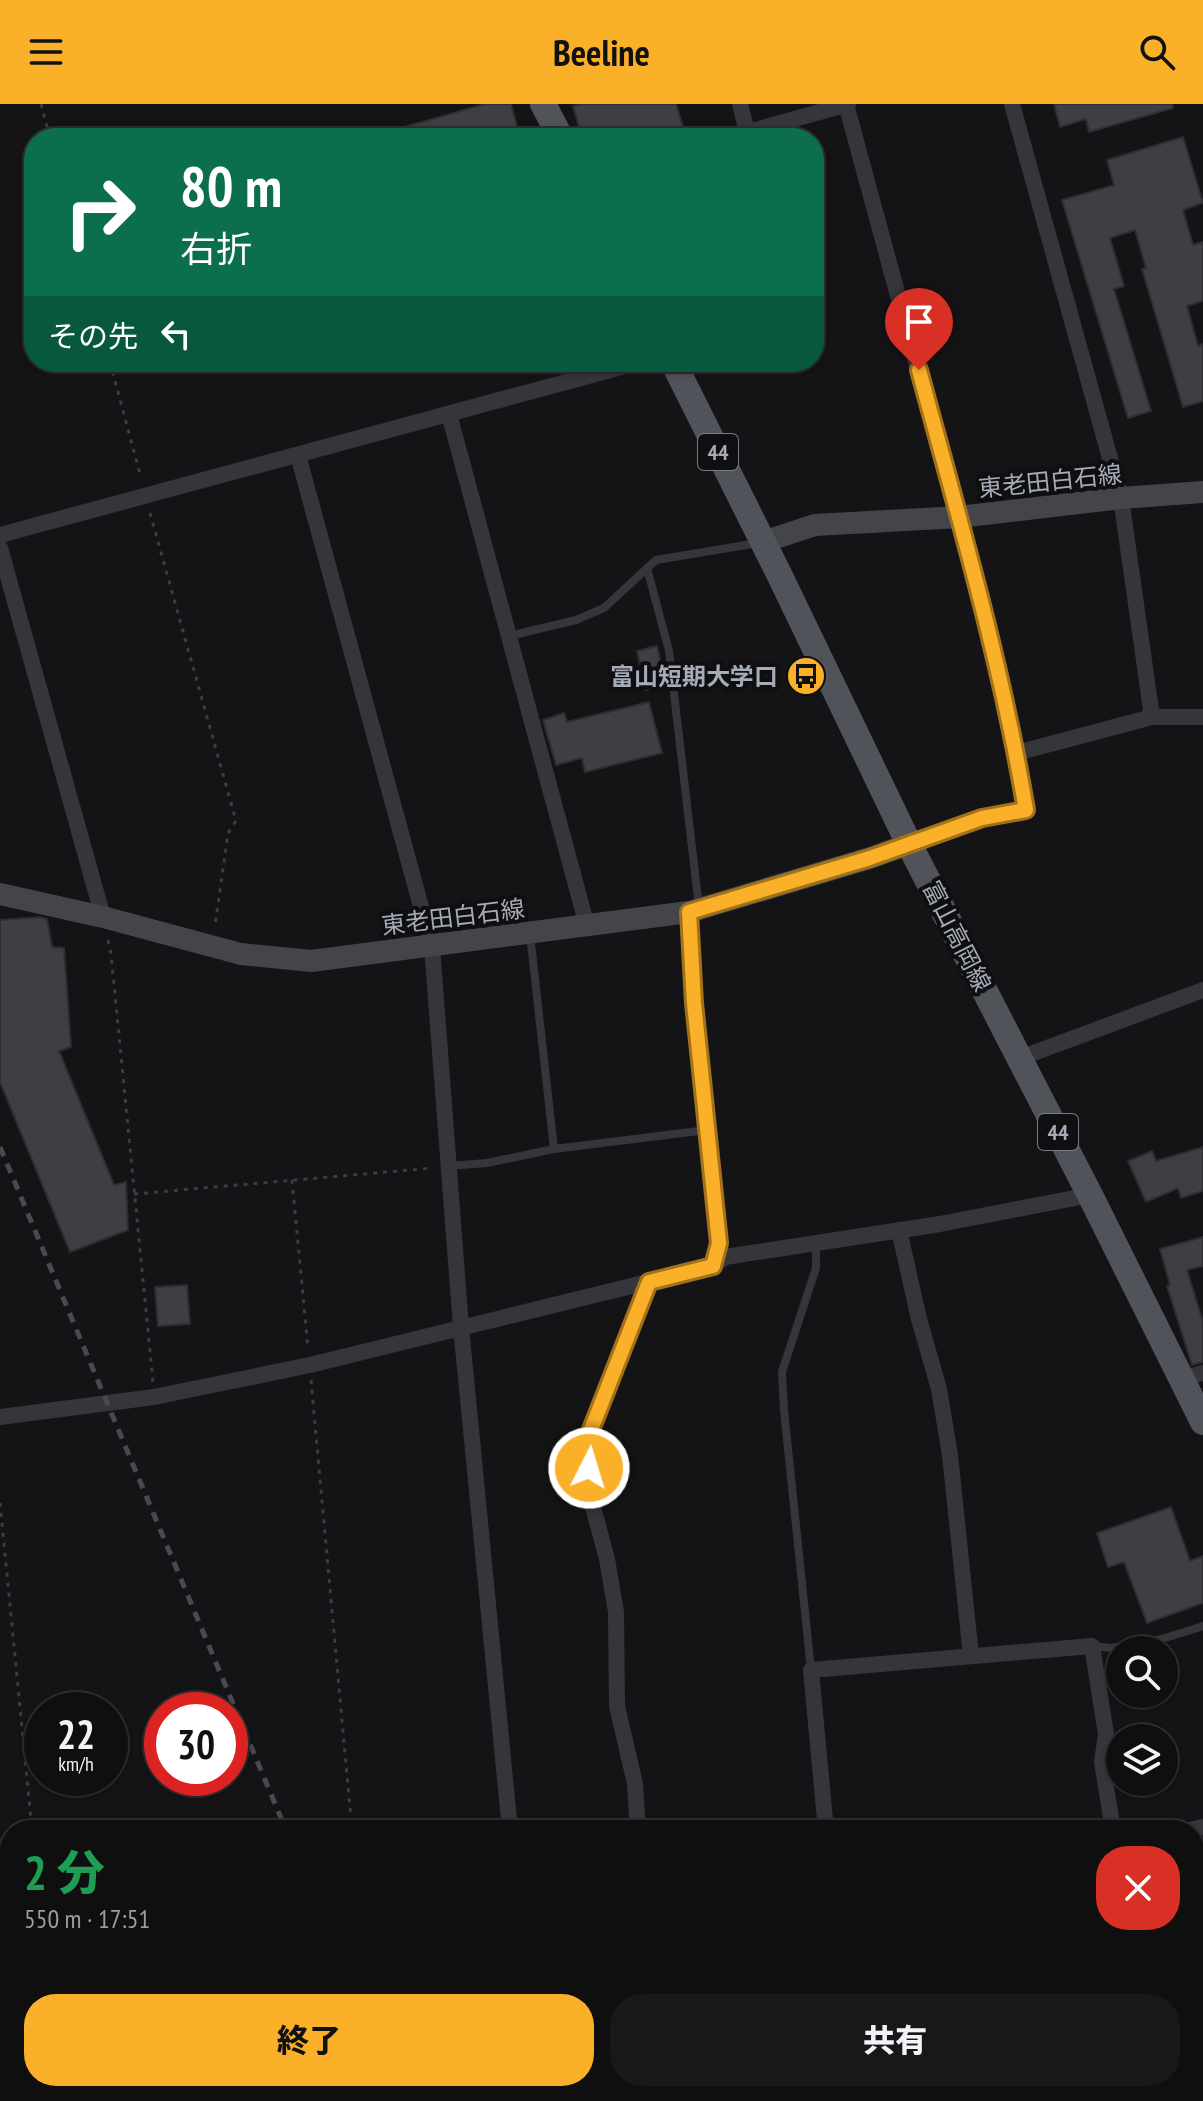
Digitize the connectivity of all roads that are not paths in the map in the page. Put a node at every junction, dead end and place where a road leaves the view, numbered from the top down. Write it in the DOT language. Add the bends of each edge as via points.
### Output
graph roads {
  1 [pos="543,104"];
  2 [pos="740,104"];
  3 [pos="847,104"];
  4 [pos="1012,104"];
  5 [pos="556,128"];
  6 [pos="746,128"];
  7 [pos="761,128"];
  8 [pos="603,372"];
  9 [pos="678,372"];
  10 [pos="449,414"];
  11 [pos="298,455"];
  12 [pos="1203,492"];
  13 [pos="1121,498"];
  14 [pos="959,517"];
  15 [pos="0,535"];
  16 [pos="763,542"];
  17 [pos="0,548"];
  18 [pos="647,568"];
  19 [pos="509,636"];
  20 [pos="1152,717"];
  21 [pos="1203,717"];
  22 [pos="1016,753"];
  23 [pos="909,844"];
  24 [pos="0,894"];
  25 [pos="694,911"];
  26 [pos="103,917"];
  27 [pos="587,926"];
  28 [pos="530,933"];
  29 [pos="432,947"];
  30 [pos="1203,990"];
  31 [pos="1020,1058"];
  32 [pos="707,1130"];
  33 [pos="554,1149"];
  34 [pos="448,1166"];
  35 [pos="1090,1195"];
  36 [pos="899,1230"];
  37 [pos="816,1243"];
  38 [pos="713,1266"];
  39 [pos="649,1282"];
  40 [pos="461,1327"];
  41 [pos="1192,1376"];
  42 [pos="0,1417"];
  43 [pos="1203,1422"];
  44 [pos="1203,1626"];
  45 [pos="1092,1646"];
  46 [pos="971,1656"];
  47 [pos="811,1670"];
  48 [pos="509,1820"];
  49 [pos="637,1820"];
  50 [pos="825,1820"];
  51 [pos="1111,1820"];
  1 -- 5 [label="main road"];
  2 -- 6 [label="street"];
  3 -- 7 [label="street"];
  3 -- 14 [label="street"];
  4 -- 13 [label="street"];
  8 -- 10 [label="street"];
  9 -- 16 [label="main road, 富山高岡線 / 44"];
  10 -- 11 [label="street"];
  10 -- 19 [label="street"];
  11 -- 15 [label="street"];
  11 -- 29 [label="street"];
  12 -- 13 [label="main road, 東老田白石線"];
  13 -- 14 [label="main road, 東老田白石線"];
  13 -- 20 [label="street"];
  14 -- 16 [label="main road, 東老田白石線" via="815,525"];
  14 -- 22 [label="street"];
  16 -- 18 [label="lane" via="656,560"];
  16 -- 23 [label="main road, 富山高岡線 / 44"];
  17 -- 26 [label="street"];
  18 -- 19 [label="lane" via="604,608"];
  18 -- 25 [label="lane" via="669,651"];
  19 -- 27 [label="street"];
  20 -- 21 [label="street"];
  20 -- 22 [label="street"];
  22 -- 23 [label="street" via="1026,810 982,818"];
  23 -- 25 [label="main road, 東老田白石線"];
  23 -- 31 [label="main road, 富山高岡線 / 44"];
  24 -- 26 [label="main road, 東老田白石線"];
  25 -- 27 [label="main road, 東老田白石線"];
  25 -- 32 [label="street" via="694,1003"];
  26 -- 29 [label="main road, 東老田白石線" via="241,954 311,961"];
  27 -- 28 [label="main road, 東老田白石線"];
  28 -- 29 [label="main road, 東老田白石線"];
  28 -- 33 [label="lane"];
  29 -- 34 [label="street"];
  30 -- 31 [label="street"];
  31 -- 35 [label="main road, 富山高岡線 / 44"];
  32 -- 33 [label="lane"];
  32 -- 38 [label="street" via="719,1243"];
  33 -- 34 [label="lane"];
  34 -- 40 [label="street"];
  35 -- 36 [label="street"];
  35 -- 41 [label="main road, 富山高岡線 / 44"];
  36 -- 37 [label="street"];
  36 -- 46 [label="street" via="939,1389"];
  37 -- 38 [label="street" via="725,1257"];
  37 -- 47 [label="lane" via="816,1268 782,1372"];
  38 -- 39 [label="street"];
  39 -- 40 [label="street"];
  39 -- 49 [label="street" via="587,1440 590,1496 616,1612 617,1706 635,1784"];
  40 -- 42 [label="street" via="154,1397"];
  40 -- 48 [label="street"];
  41 -- 43 [label="main road, 富山高岡線 / 44"];
  44 -- 45 [label="lane" via="1136,1644"];
  45 -- 46 [label="street"];
  45 -- 51 [label="street" via="1106,1734 1102,1762"];
  46 -- 47 [label="street"];
  47 -- 50 [label="street"];
}
